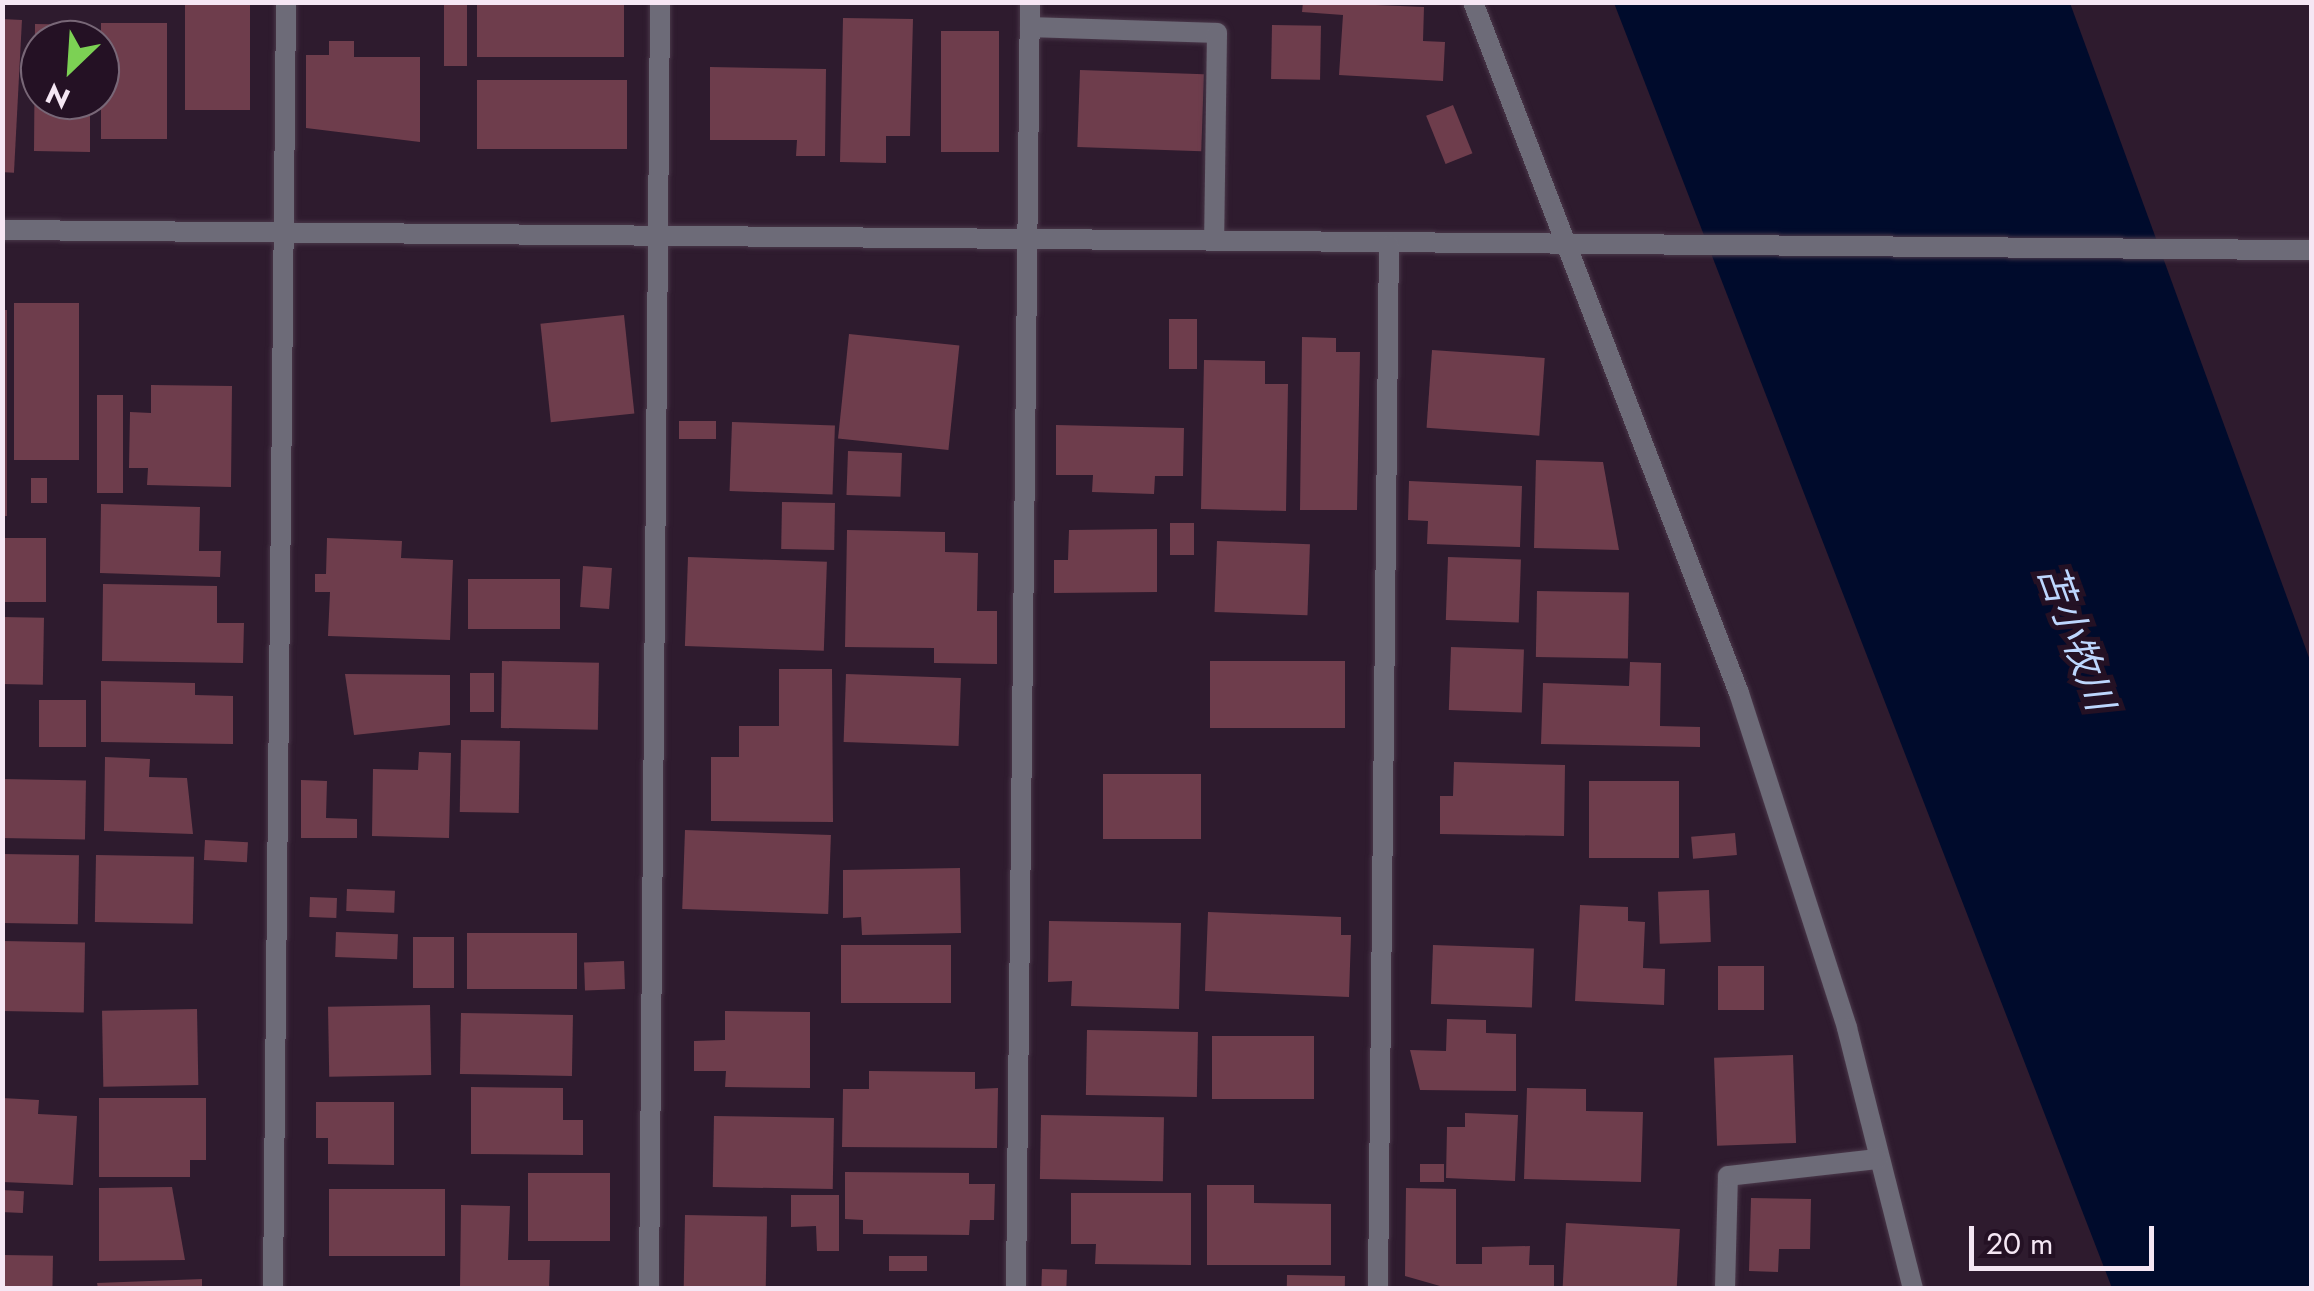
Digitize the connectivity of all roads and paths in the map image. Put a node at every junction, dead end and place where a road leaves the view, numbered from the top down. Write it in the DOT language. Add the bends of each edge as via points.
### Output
graph roads {
  1 [pos="286,2"];
  2 [pos="660,2"];
  3 [pos="1030,2"];
  4 [pos="1473,2"];
  5 [pos="1030,27"];
  6 [pos="285,228"];
  7 [pos="2,230"];
  8 [pos="657,237"];
  9 [pos="1026,237"];
  10 [pos="1214,240"];
  11 [pos="1563,242"];
  12 [pos="1388,244"];
  13 [pos="2312,250"];
  14 [pos="1878,1159"];
  15 [pos="273,1288"];
  16 [pos="648,1288"];
  17 [pos="1016,1288"];
  18 [pos="1378,1288"];
  19 [pos="1725,1288"];
  20 [pos="1913,1288"];
  1 -- 6 [label="street"];
  2 -- 8 [label="street"];
  3 -- 5 [label="street"];
  4 -- 11 [label="street"];
  5 -- 9 [label="street"];
  5 -- 10 [label="street" via="1218,33"];
  6 -- 7 [label="street"];
  6 -- 8 [label="street"];
  6 -- 15 [label="street"];
  8 -- 9 [label="street"];
  8 -- 16 [label="street"];
  9 -- 10 [label="street"];
  9 -- 17 [label="street"];
  10 -- 12 [label="street"];
  11 -- 12 [label="street"];
  11 -- 13 [label="street"];
  11 -- 14 [label="street" via="1739,693 1847,1028"];
  12 -- 18 [label="street"];
  14 -- 19 [label="street" via="1728,1176"];
  14 -- 20 [label="street"];
}
